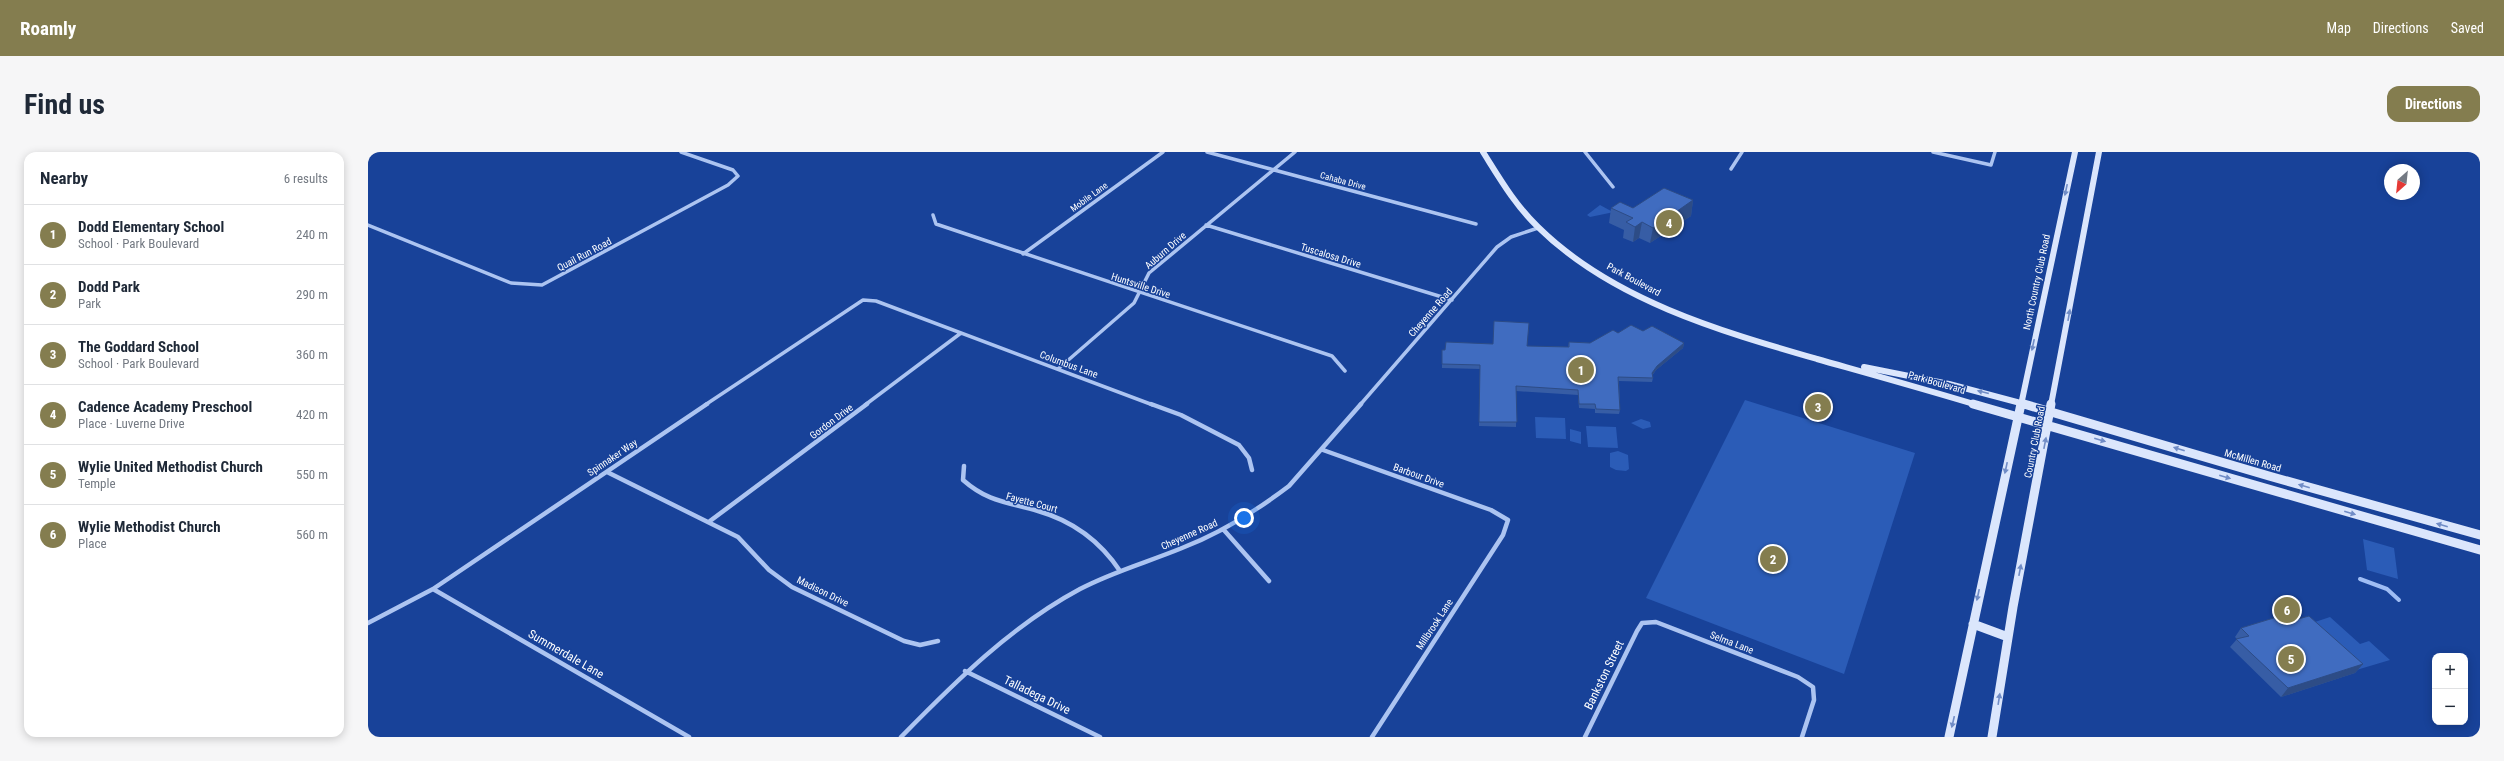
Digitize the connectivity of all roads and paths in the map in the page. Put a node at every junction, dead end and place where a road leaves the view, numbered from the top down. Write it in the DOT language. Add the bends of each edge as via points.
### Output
graph roads {
  1 [pos="681,152"];
  2 [pos="1163,152"];
  3 [pos="1207,152"];
  4 [pos="1295,152"];
  5 [pos="1483,152"];
  6 [pos="1585,152"];
  7 [pos="1742,152"];
  8 [pos="1933,152"];
  9 [pos="1995,152"];
  10 [pos="2075,152"];
  11 [pos="2099,152"];
  12 [pos="1731,169"];
  13 [pos="1273,170"];
  14 [pos="1613,187"];
  15 [pos="933,215"];
  16 [pos="1476,224"];
  17 [pos="368,225"];
  18 [pos="1206,225"];
  19 [pos="1538,228"];
  20 [pos="1023,254"];
  21 [pos="1139,293"];
  22 [pos="863,300"];
  23 [pos="1452,300"];
  24 [pos="961,333"];
  25 [pos="1818,359"];
  26 [pos="1058,369"];
  27 [pos="1345,371"];
  28 [pos="2021,402"];
  29 [pos="2052,410"];
  30 [pos="2018,416"];
  31 [pos="2049,426"];
  32 [pos="1323,450"];
  33 [pos="964,466"];
  34 [pos="1252,470"];
  35 [pos="607,472"];
  36 [pos="1508,520"];
  37 [pos="710,521"];
  38 [pos="1223,529"];
  39 [pos="2480,535"];
  40 [pos="2480,550"];
  41 [pos="1120,571"];
  42 [pos="1269,581"];
  43 [pos="433,589"];
  44 [pos="368,623"];
  45 [pos="1642,623"];
  46 [pos="1973,624"];
  47 [pos="2008,636"];
  48 [pos="938,641"];
  49 [pos="965,671"];
  50 [pos="688,737"];
  51 [pos="901,737"];
  52 [pos="1100,737"];
  53 [pos="1372,737"];
  54 [pos="1585,737"];
  55 [pos="1802,737"];
  56 [pos="1949,737"];
  57 [pos="1992,737"];
  1 -- 17 [label="street, Quail Run Road" via="733,170 738,176 728,185 542,285 511,283"];
  2 -- 20 [label="street, Mobile Lane"];
  3 -- 13 [label="street, Cahaba Drive"];
  4 -- 13 [label="street, Auburn Drive"];
  5 -- 19 [label="main road, Park Boulevard" via="1508,193"];
  6 -- 14 [label="street"];
  7 -- 12 [label="street"];
  8 -- 9 [label="street" via="1991,165"];
  10 -- 28 [label="main road, North Country Club Road, one-way"];
  29 -- 11 [label="main road, Country Club Road, one-way"];
  13 -- 16 [label="street, Cahaba Drive"];
  13 -- 18 [label="street, Auburn Drive"];
  15 -- 20 [label="street, Huntsville Drive" via="936,224"];
  18 -- 21 [label="street, Auburn Drive" via="1149,273"];
  18 -- 23 [label="street, Tuscalosa Drive"];
  19 -- 23 [label="street, Cheyenne Road" via="1503,241"];
  19 -- 25 [label="main road, Park Boulevard" via="1591,267 1660,304 1740,336"];
  20 -- 21 [label="street, Huntsville Drive"];
  21 -- 26 [label="street, Auburn Drive" via="1134,303"];
  21 -- 27 [label="street, Huntsville Drive" via="1332,356"];
  22 -- 24 [label="street, Columbus Lane" via="876,301"];
  22 -- 35 [label="street, Spinnaker Way"];
  23 -- 32 [label="street, Cheyenne Road"];
  24 -- 26 [label="street, Columbus Lane"];
  24 -- 37 [label="street, Gordon Drive"];
  28 -- 25 [label="main road, Park Boulevard, one-way" via="1923,377"];
  25 -- 30 [label="main road, Park Boulevard"];
  26 -- 34 [label="street, Columbus Lane" via="1209,428 1239,446 1249,458"];
  28 -- 29 [label="main road, McMillen Road"];
  28 -- 30 [label="main road, North Country Club Road"];
  29 -- 31 [label="main road, Country Club Road"];
  39 -- 29 [label="main road, McMillen Road, one-way" via="2199,456"];
  30 -- 31 [label="main road, Park Boulevard"];
  30 -- 46 [label="main road, Country Club Road, one-way"];
  31 -- 40 [label="main road, one-way"];
  47 -- 31 [label="main road, Country Club Road, one-way"];
  32 -- 36 [label="street, Barbour Drive" via="1491,510"];
  32 -- 38 [label="street, Cheyenne Road" via="1289,486 1263,506"];
  33 -- 41 [label="street, Fayette Court" via="963,480 978,495 1000,504 1038,511 1069,523 1096,541 1114,560"];
  35 -- 37 [label="street, Madison Drive"];
  35 -- 43 [label="street, Spinnaker Way"];
  36 -- 53 [label="street, Millbrook Lane" via="1503,535"];
  37 -- 48 [label="street, Madison Drive" via="738,536 769,570 792,587 904,641 920,645"];
  38 -- 41 [label="street, Cheyenne Road" via="1183,548"];
  38 -- 42 [label="street"];
  41 -- 49 [label="street, Cheyenne Road" via="1040,612"];
  43 -- 44 [label="street, Spinnaker Way"];
  43 -- 50 [label="street, Summerdale Lane"];
  45 -- 54 [label="street, Bankston Street"];
  45 -- 55 [label="street, Selma Lane" via="1656,622 1798,677 1813,686 1814,700"];
  46 -- 47 [label="main road"];
  46 -- 56 [label="main road, Country Club Road, one-way"];
  57 -- 47 [label="main road, Country Club Road, one-way"];
  49 -- 51 [label="street, Cheyenne Road"];
  49 -- 52 [label="street, Talladega Drive"];
}
